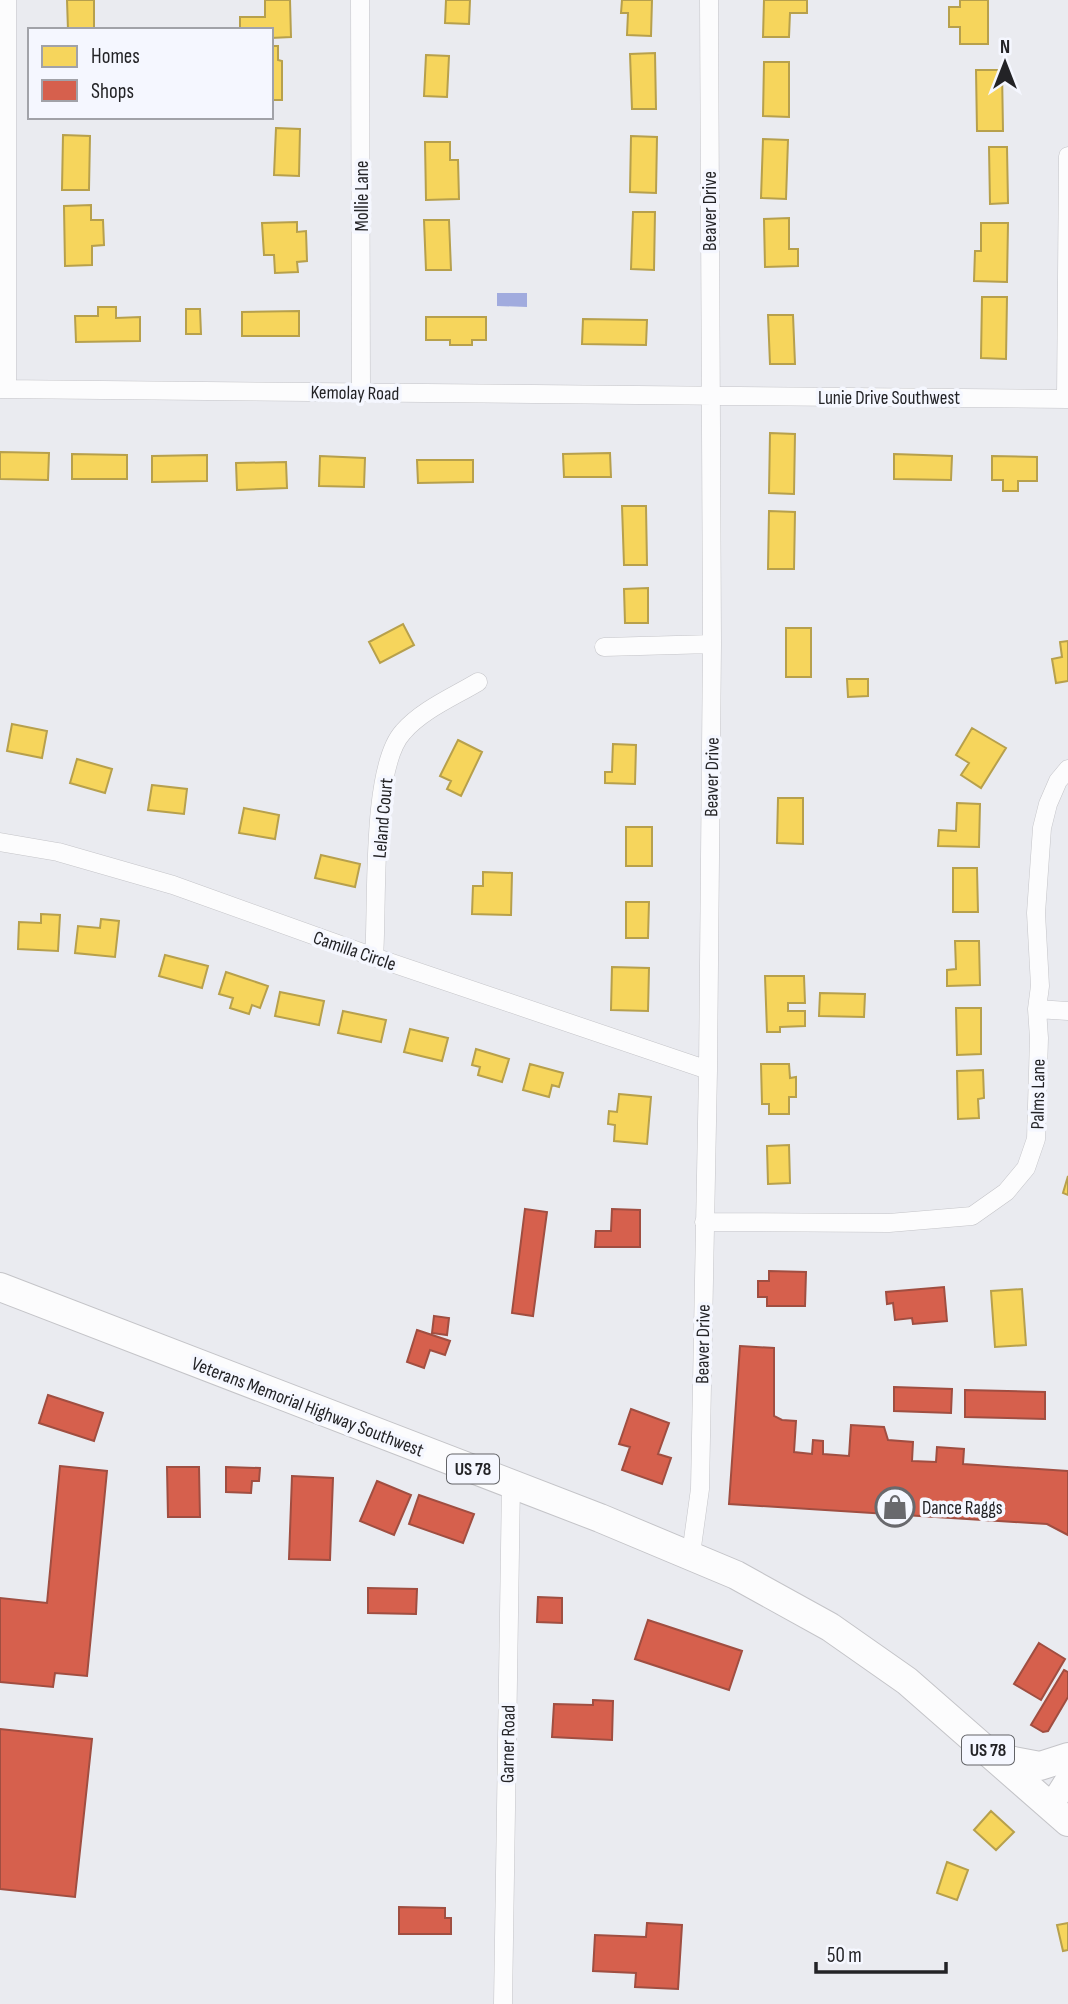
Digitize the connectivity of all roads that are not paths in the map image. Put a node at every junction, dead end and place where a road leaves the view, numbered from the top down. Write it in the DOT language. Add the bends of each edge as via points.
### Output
graph roads {
  1 [pos="7,0"];
  2 [pos="360,0"];
  3 [pos="709,0"];
  4 [pos="1068,156"];
  5 [pos="4,389"];
  6 [pos="361,392"];
  7 [pos="710,396"];
  8 [pos="1067,399"];
  9 [pos="712,644"];
  10 [pos="604,647"];
  11 [pos="478,682"];
  12 [pos="1068,769"];
  13 [pos="0,842"];
  14 [pos="374,957"];
  15 [pos="1037,1009"];
  16 [pos="1068,1011"];
  17 [pos="708,1070"];
  18 [pos="704,1222"];
  19 [pos="0,1287"];
  20 [pos="511,1484"];
  21 [pos="691,1554"];
  22 [pos="1068,1756"];
  23 [pos="998,1758"];
  24 [pos="1068,1779"];
  25 [pos="1060,1814"];
  26 [pos="503,2004"];
  1 -- 5 [label="street"];
  2 -- 6 [label="street, Mollie Lane"];
  3 -- 7 [label="street, Beaver Drive"];
  4 -- 8 [label="street"];
  5 -- 6 [label="street, Kemolay Road"];
  6 -- 7 [label="street, Kemolay Road"];
  7 -- 8 [label="street, Lunie Drive Southwest"];
  7 -- 9 [label="street, Beaver Drive"];
  9 -- 10 [label="street"];
  9 -- 17 [label="street, Beaver Drive"];
  11 -- 14 [label="street, Leland Court" via="417,718 391,751 380,806"];
  12 -- 15 [label="street, Palms Lane" via="1058,781 1042,828 1036,913"];
  13 -- 14 [label="street, Camilla Circle" via="58,852 173,885"];
  14 -- 17 [label="street, Camilla Circle"];
  15 -- 16 [label="street"];
  15 -- 18 [label="street, Palms Lane" via="1036,1139 1026,1168 1006,1192 972,1216 889,1223"];
  17 -- 18 [label="street, Beaver Drive"];
  18 -- 21 [label="street, Beaver Drive" via="700,1489"];
  19 -- 20 [label="main road, Veterans Memorial Highway Southwest / US 78"];
  20 -- 21 [label="main road, Veterans Memorial Highway Southwest / US 78"];
  20 -- 26 [label="street, Garner Road"];
  21 -- 23 [label="main road, Veterans Memorial Highway Southwest / US 78" via="830,1627 907,1681"];
  22 -- 23 [label="main road" via="1040,1766"];
  23 -- 25 [label="main road, Veterans Memorial Highway Southwest / US 78"];
  24 -- 25 [label="street"];
}
